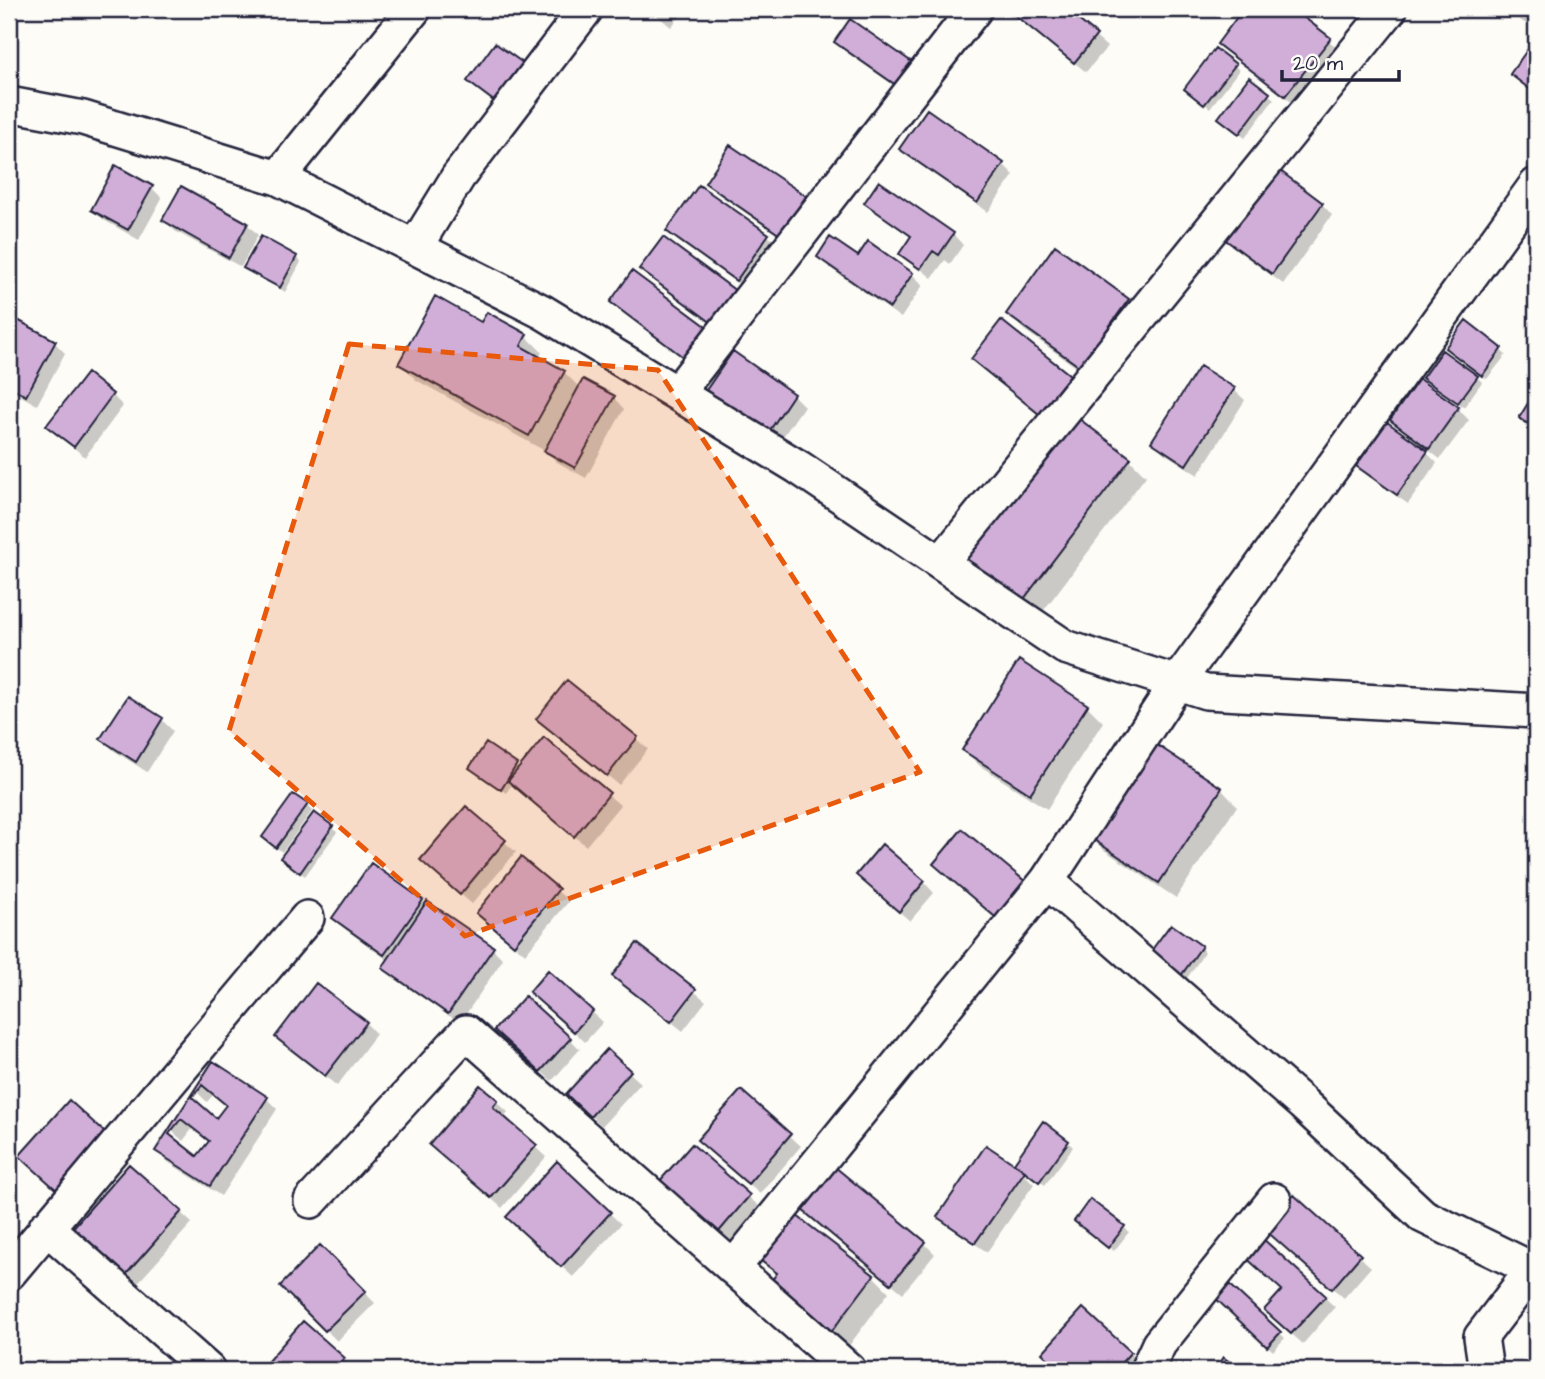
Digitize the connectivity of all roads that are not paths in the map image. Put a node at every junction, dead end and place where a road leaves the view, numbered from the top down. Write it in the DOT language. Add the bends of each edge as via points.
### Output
graph roads {
  1 [pos="414,9"];
  2 [pos="586,9"];
  3 [pos="975,9"];
  4 [pos="1390,9"];
  5 [pos="9,104"];
  6 [pos="278,178"];
  7 [pos="1536,185"];
  8 [pos="415,247"];
  9 [pos="677,393"];
  10 [pos="941,563"];
  11 [pos="1177,683"];
  12 [pos="1534,706"];
  13 [pos="1047,881"];
  14 [pos="307,918"];
  15 [pos="1274,1200"];
  16 [pos="311,1201"];
  17 [pos="46,1227"];
  18 [pos="733,1268"];
  19 [pos="1535,1268"];
  20 [pos="9,1273"];
  21 [pos="208,1370"];
  22 [pos="849,1370"];
  23 [pos="1147,1370"];
  24 [pos="1486,1370"];
  1 -- 6 [label="street"];
  2 -- 8 [label="street" via="458,177"];
  3 -- 9 [label="street"];
  4 -- 10 [label="street"];
  5 -- 6 [label="street" via="83,118"];
  6 -- 8 [label="street"];
  7 -- 11 [label="street"];
  8 -- 9 [label="street" via="543,312"];
  9 -- 10 [label="street" via="799,467"];
  10 -- 11 [label="street" via="1065,647"];
  11 -- 12 [label="street" via="1206,692"];
  11 -- 13 [label="street"];
  13 -- 18 [label="street"];
  13 -- 19 [label="street" via="1303,1104 1423,1216"];
  14 -- 17 [label="street"];
  15 -- 23 [label="street" via="1159,1344"];
  16 -- 18 [label="street" via="466,1032"];
  17 -- 20 [label="street"];
  17 -- 21 [label="street"];
  18 -- 22 [label="street"];
  19 -- 24 [label="street" via="1481,1337"];
}
